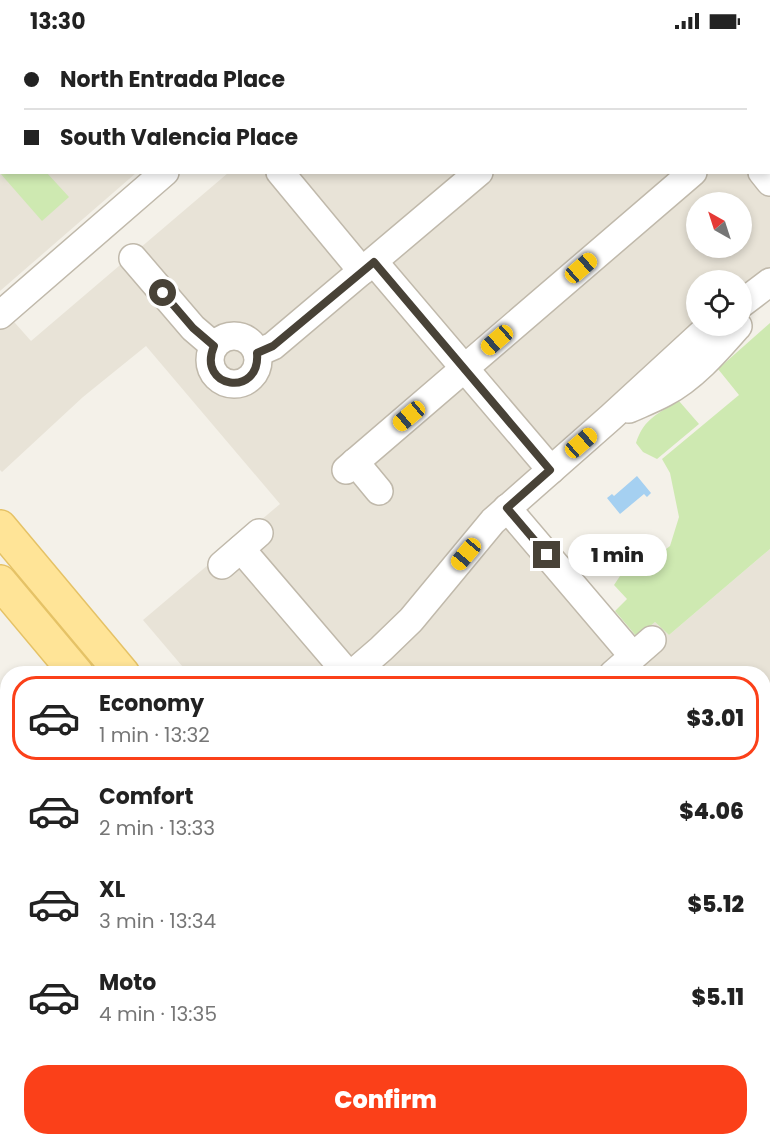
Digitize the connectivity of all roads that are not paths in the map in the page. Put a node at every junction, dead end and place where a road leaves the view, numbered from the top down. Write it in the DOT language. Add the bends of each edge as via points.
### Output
graph roads {
  1 [pos="163,174"];
  2 [pos="282,174"];
  3 [pos="477,174"];
  4 [pos="691,174"];
  5 [pos="133,258"];
  6 [pos="368,267"];
  7 [pos="0,315"];
  8 [pos="699,336"];
  9 [pos="729,336"];
  10 [pos="214,346"];
  11 [pos="257,353"];
  12 [pos="464,369"];
  13 [pos="611,417"];
  14 [pos="550,470"];
  15 [pos="379,491"];
  16 [pos="507,508"];
  17 [pos="0,527"];
  18 [pos="241,549"];
  19 [pos="0,582"];
  20 [pos="633,656"];
  21 [pos="70,666"];
  22 [pos="116,666"];
  23 [pos="341,666"];
  24 [pos="361,666"];
  1 -- 7 [label="street"];
  2 -- 6 [label="street"];
  3 -- 6 [label="street"];
  4 -- 12 [label="street"];
  5 -- 10 [label="street" via="193,328"];
  6 -- 11 [label="street" via="273,346"];
  6 -- 12 [label="street"];
  8 -- 13 [label="street"];
  9 -- 13 [label="street" via="680,383"];
  10 -- 11 [label="street" via="234,336 248,340"];
  10 -- 11 [label="street" via="212,369 230,383 252,375"];
  12 -- 14 [label="street"];
  12 -- 15 [label="street" via="350,466"];
  13 -- 14 [label="street"];
  14 -- 16 [label="street"];
  16 -- 20 [label="street"];
  16 -- 24 [label="street" via="411,620"];
  17 -- 22 [label="main road"];
  18 -- 23 [label="street"];
  19 -- 21 [label="main road"];
}
